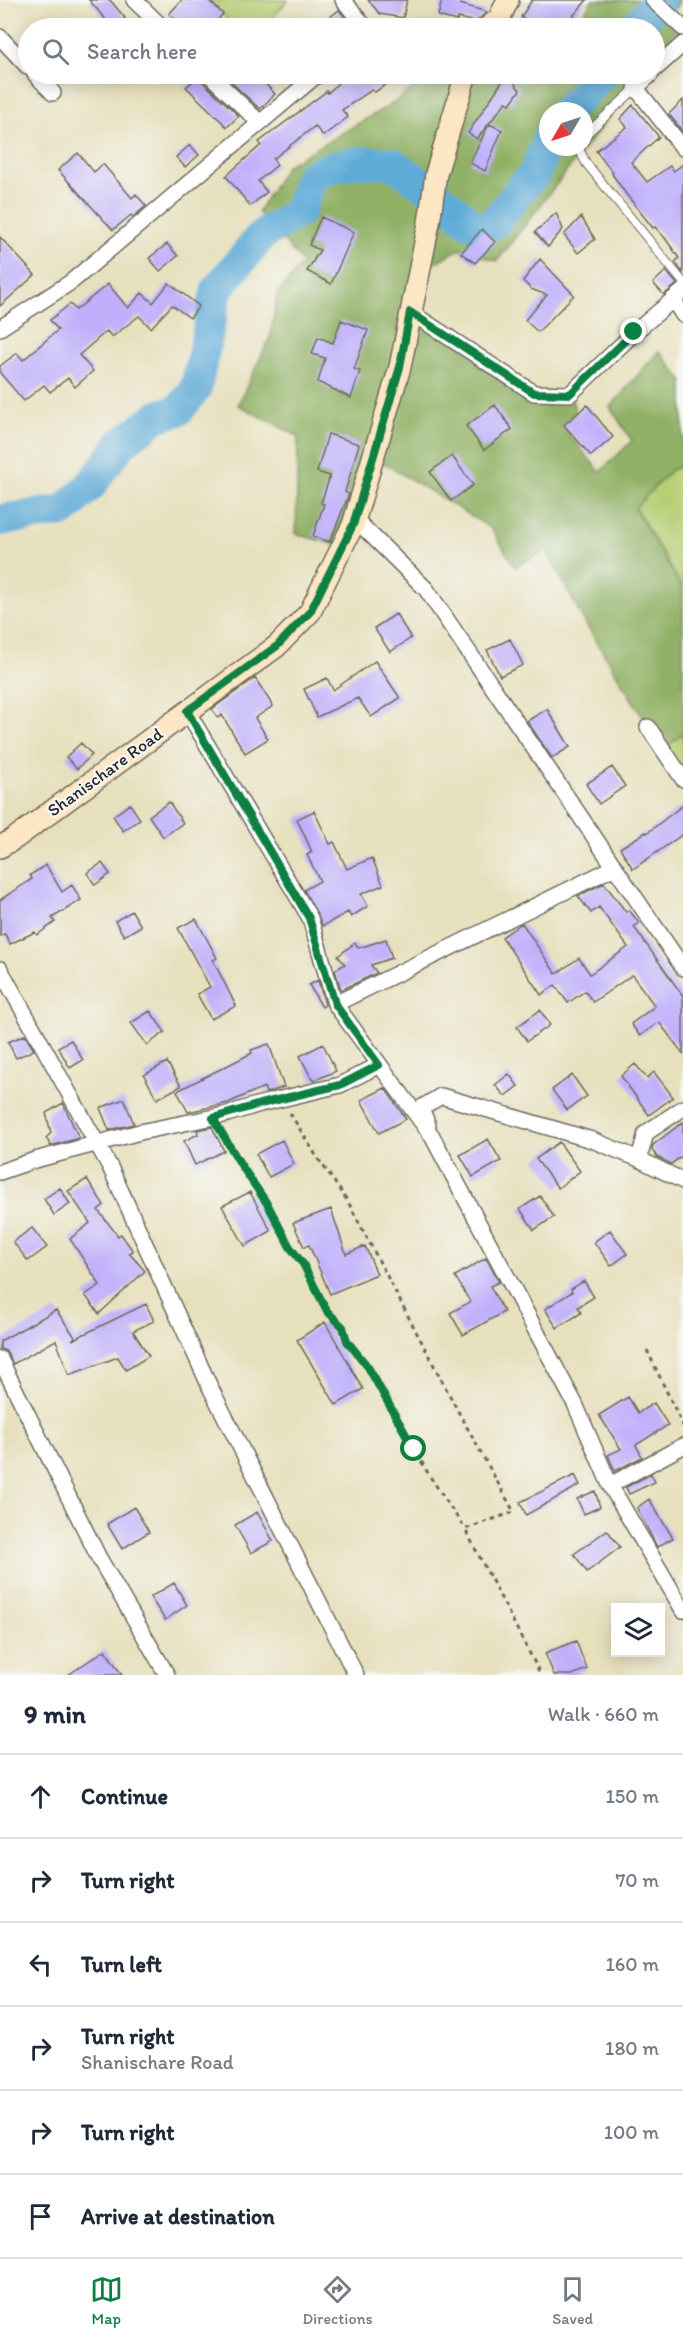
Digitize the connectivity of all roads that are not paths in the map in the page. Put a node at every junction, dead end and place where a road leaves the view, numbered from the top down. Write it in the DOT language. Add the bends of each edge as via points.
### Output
graph roads {
  1 [pos="134,0"];
  2 [pos="343,0"];
  3 [pos="508,0"];
  4 [pos="653,0"];
  5 [pos="153,18"];
  6 [pos="358,18"];
  7 [pos="499,18"];
  8 [pos="683,28"];
  9 [pos="0,37"];
  10 [pos="683,44"];
  11 [pos="18,56"];
  12 [pos="665,60"];
  13 [pos="44,84"];
  14 [pos="219,84"];
  15 [pos="306,84"];
  16 [pos="463,84"];
  17 [pos="640,84"];
  18 [pos="636,88"];
  19 [pos="53,93"];
  20 [pos="259,122"];
  21 [pos="593,128"];
  22 [pos="683,148"];
  23 [pos="582,156"];
  24 [pos="683,282"];
  25 [pos="678,295"];
  26 [pos="410,312"];
  27 [pos="683,315"];
  28 [pos="0,328"];
  29 [pos="355,519"];
  30 [pos="187,711"];
  31 [pos="648,727"];
  32 [pos="683,779"];
  33 [pos="0,847"];
  34 [pos="615,867"];
  35 [pos="683,968"];
  36 [pos="0,969"];
  37 [pos="335,1004"];
  38 [pos="379,1065"];
  39 [pos="683,1108"];
  40 [pos="432,1136"];
  41 [pos="97,1144"];
  42 [pos="639,1159"];
  43 [pos="0,1172"];
  44 [pos="683,1181"];
  45 [pos="0,1359"];
  46 [pos="683,1446"];
  47 [pos="610,1485"];
  48 [pos="683,1610"];
  49 [pos="167,1675"];
  50 [pos="356,1675"];
  1 -- 5 [label="street"];
  2 -- 6 [label="street"];
  3 -- 7 [label="street"];
  4 -- 8 [label="street"];
  9 -- 11 [label="street"];
  10 -- 12 [label="street"];
  13 -- 19 [label="street"];
  14 -- 20 [label="street"];
  15 -- 20 [label="street"];
  16 -- 26 [label="street, Shanischare Road" via="436,174"];
  17 -- 18 [label="street"];
  18 -- 21 [label="lane"];
  18 -- 22 [label="street"];
  20 -- 28 [label="street" via="71,282"];
  23 -- 24 [label="lane"];
  25 -- 26 [label="street" via="570,394 534,393"];
  25 -- 27 [label="street"];
  26 -- 29 [label="street, Shanischare Road" via="400,367"];
  29 -- 30 [label="street, Shanischare Road" via="310,612 277,646"];
  29 -- 34 [label="street" via="426,589"];
  30 -- 33 [label="street, Shanischare Road"];
  30 -- 37 [label="street" via="309,918"];
  31 -- 32 [label="street"];
  34 -- 35 [label="street"];
  34 -- 37 [label="street"];
  36 -- 41 [label="street"];
  37 -- 38 [label="street"];
  38 -- 40 [label="street"];
  38 -- 41 [label="street" via="340,1085"];
  39 -- 42 [label="street" via="646,1133"];
  40 -- 42 [label="street" via="421,1108 441,1096 592,1140"];
  40 -- 47 [label="street" via="574,1404"];
  41 -- 43 [label="street"];
  41 -- 50 [label="street" via="210,1388"];
  42 -- 44 [label="street"];
  45 -- 49 [label="street" via="99,1558"];
  46 -- 47 [label="street"];
  47 -- 48 [label="street"];
}
